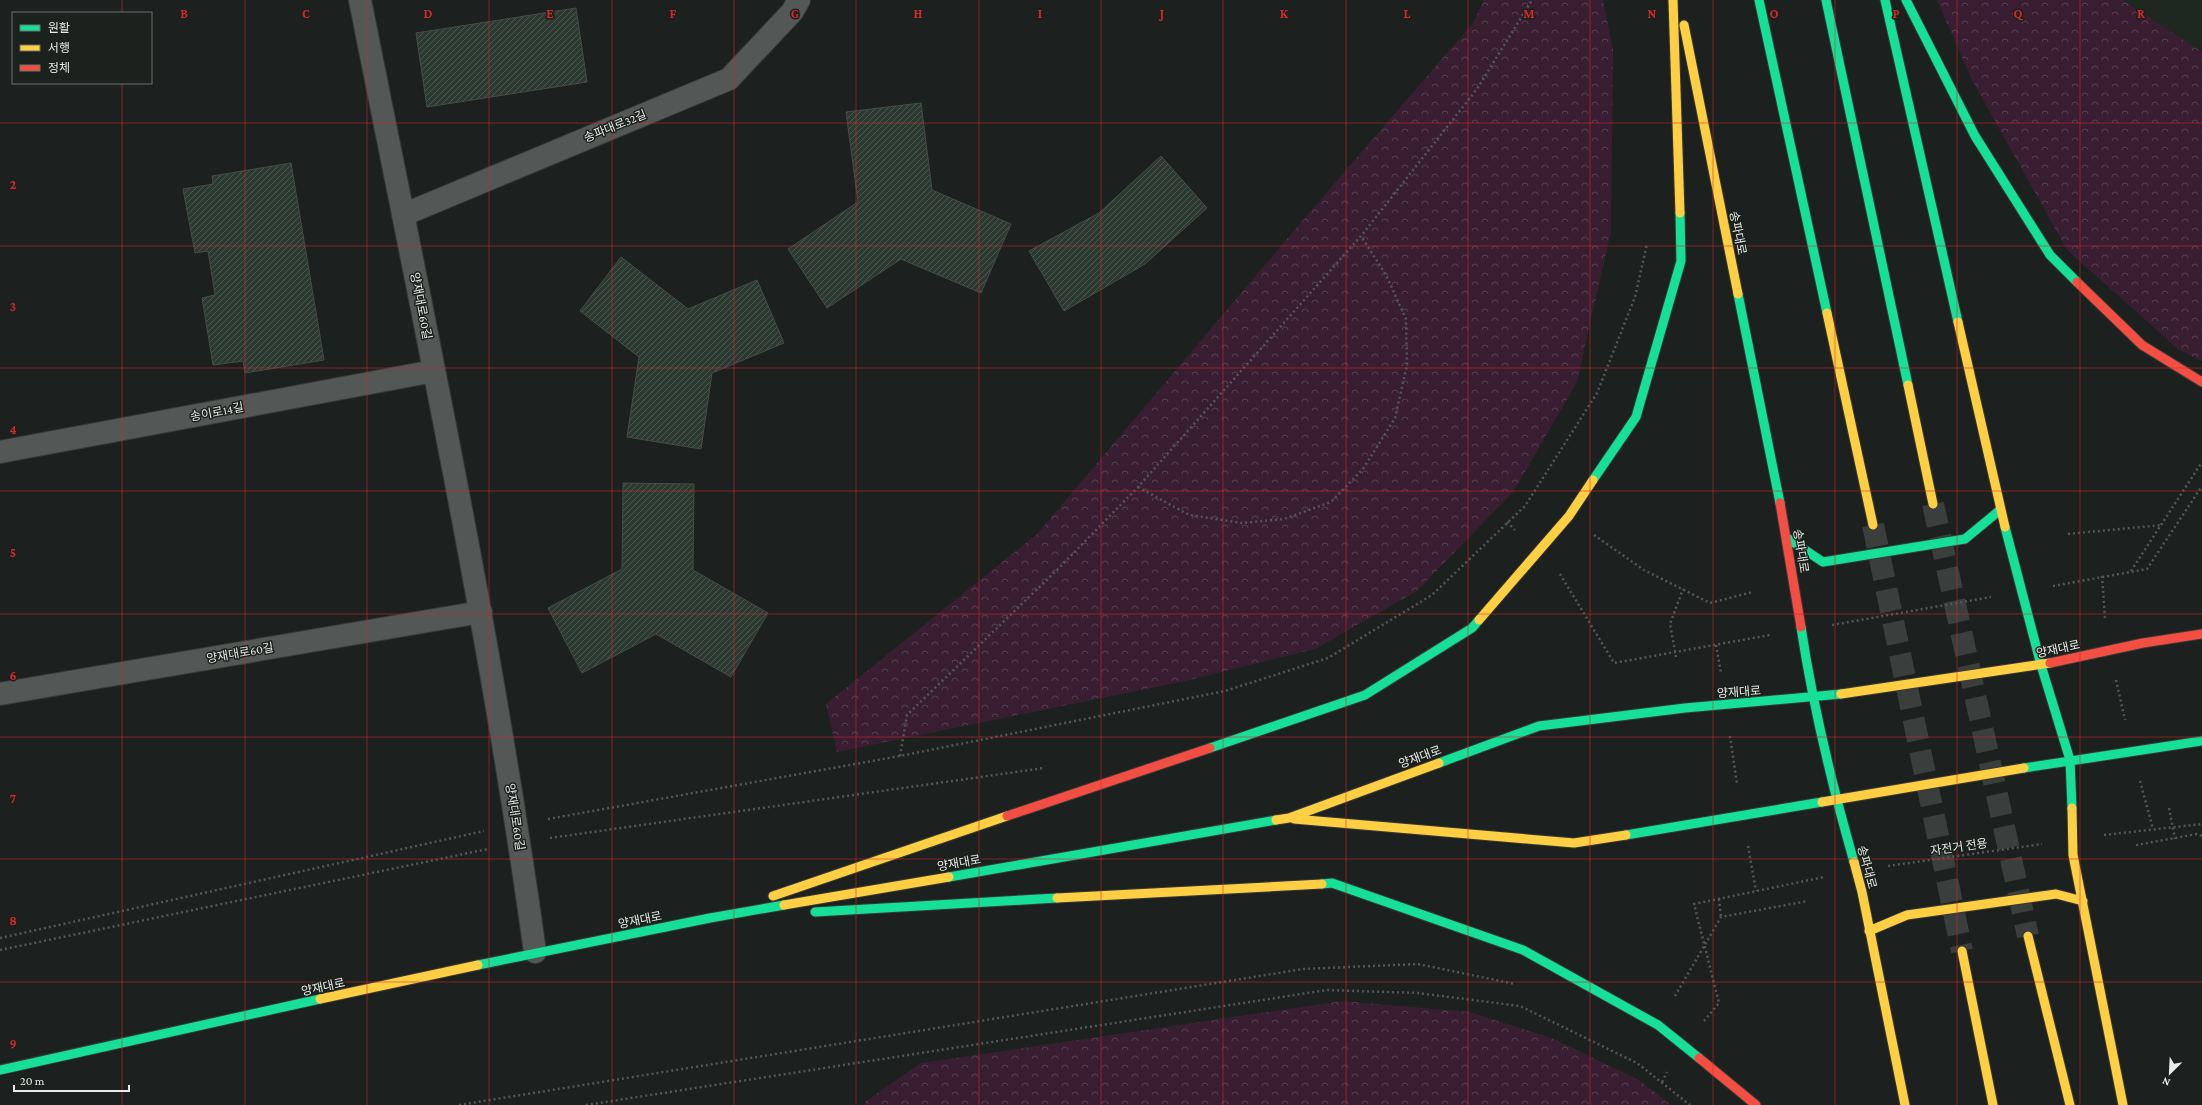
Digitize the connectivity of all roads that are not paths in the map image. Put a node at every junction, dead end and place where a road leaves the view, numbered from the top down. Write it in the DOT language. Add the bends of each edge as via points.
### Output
graph roads {
  1 [pos="360,0"];
  2 [pos="799,0"];
  3 [pos="1673,0"];
  4 [pos="1679,0"];
  5 [pos="1759,0"];
  6 [pos="1826,0"];
  7 [pos="1885,0"];
  8 [pos="1906,0"];
  9 [pos="403,215"];
  10 [pos="434,371"];
  11 [pos="2202,382"];
  12 [pos="0,452"];
  13 [pos="1933,504"];
  14 [pos="2000,510"];
  15 [pos="1873,525"];
  16 [pos="1787,538"];
  17 [pos="481,612"];
  18 [pos="2202,634"];
  19 [pos="2041,665"];
  20 [pos="0,694"];
  21 [pos="1812,698"];
  22 [pos="2202,741"];
  23 [pos="2070,760"];
  24 [pos="1836,800"];
  25 [pos="1289,818"];
  26 [pos="2083,901"];
  27 [pos="805,913"];
  28 [pos="789,914"];
  29 [pos="710,918"];
  30 [pos="1868,931"];
  31 [pos="2028,936"];
  32 [pos="535,952"];
  33 [pos="1962,952"];
  34 [pos="0,1070"];
  35 [pos="1756,1105"];
  36 [pos="1905,1105"];
  37 [pos="1993,1105"];
  38 [pos="2070,1105"];
  39 [pos="2123,1105"];
  1 -- 9 [label="street, 양재대로60길"];
  2 -- 9 [label="street, 송파대로32길" via="792,12 729,80"];
  3 -- 29 [label="main road" via="1681,260 1636,417 1568,516 1472,628 1365,695"];
  4 -- 16 [label="main road, 송파대로"];
  5 -- 15 [label="main road"];
  6 -- 13 [label="main road"];
  7 -- 14 [label="main road"];
  8 -- 11 [label="main road" via="1975,136 2050,255 2142,345"];
  9 -- 10 [label="street, 양재대로60길"];
  10 -- 12 [label="street, 송이로14길"];
  10 -- 17 [label="street, 양재대로60길"];
  14 -- 16 [label="main road" via="1965,539 1822,562"];
  14 -- 19 [label="main road"];
  16 -- 21 [label="main road, 송파대로"];
  17 -- 20 [label="street, 양재대로60길"];
  17 -- 32 [label="street, 양재대로60길"];
  18 -- 19 [label="main road, 양재대로" via="2108,650"];
  19 -- 21 [label="main road, 양재대로"];
  19 -- 23 [label="main road"];
  21 -- 24 [label="main road, 송파대로"];
  21 -- 25 [label="main road, 양재대로" via="1685,708 1539,726"];
  22 -- 23 [label="main road, 양재대로"];
  23 -- 24 [label="main road, 양재대로"];
  23 -- 26 [label="main road" via="2073,855"];
  24 -- 25 [label="main road, 양재대로" via="1574,843"];
  24 -- 30 [label="main road, 송파대로" via="1862,892"];
  25 -- 29 [label="main road, 양재대로"];
  26 -- 30 [label="main road" via="2056,894 1931,911 1907,915"];
  26 -- 39 [label="main road"];
  27 -- 35 [label="main road" via="1332,883 1523,950 1658,1025"];
  28 -- 29 [label="main road"];
  29 -- 32 [label="main road, 양재대로"];
  30 -- 36 [label="main road, 송파대로"];
  31 -- 38 [label="main road"];
  32 -- 34 [label="main road, 양재대로"];
  33 -- 37 [label="main road"];
}
